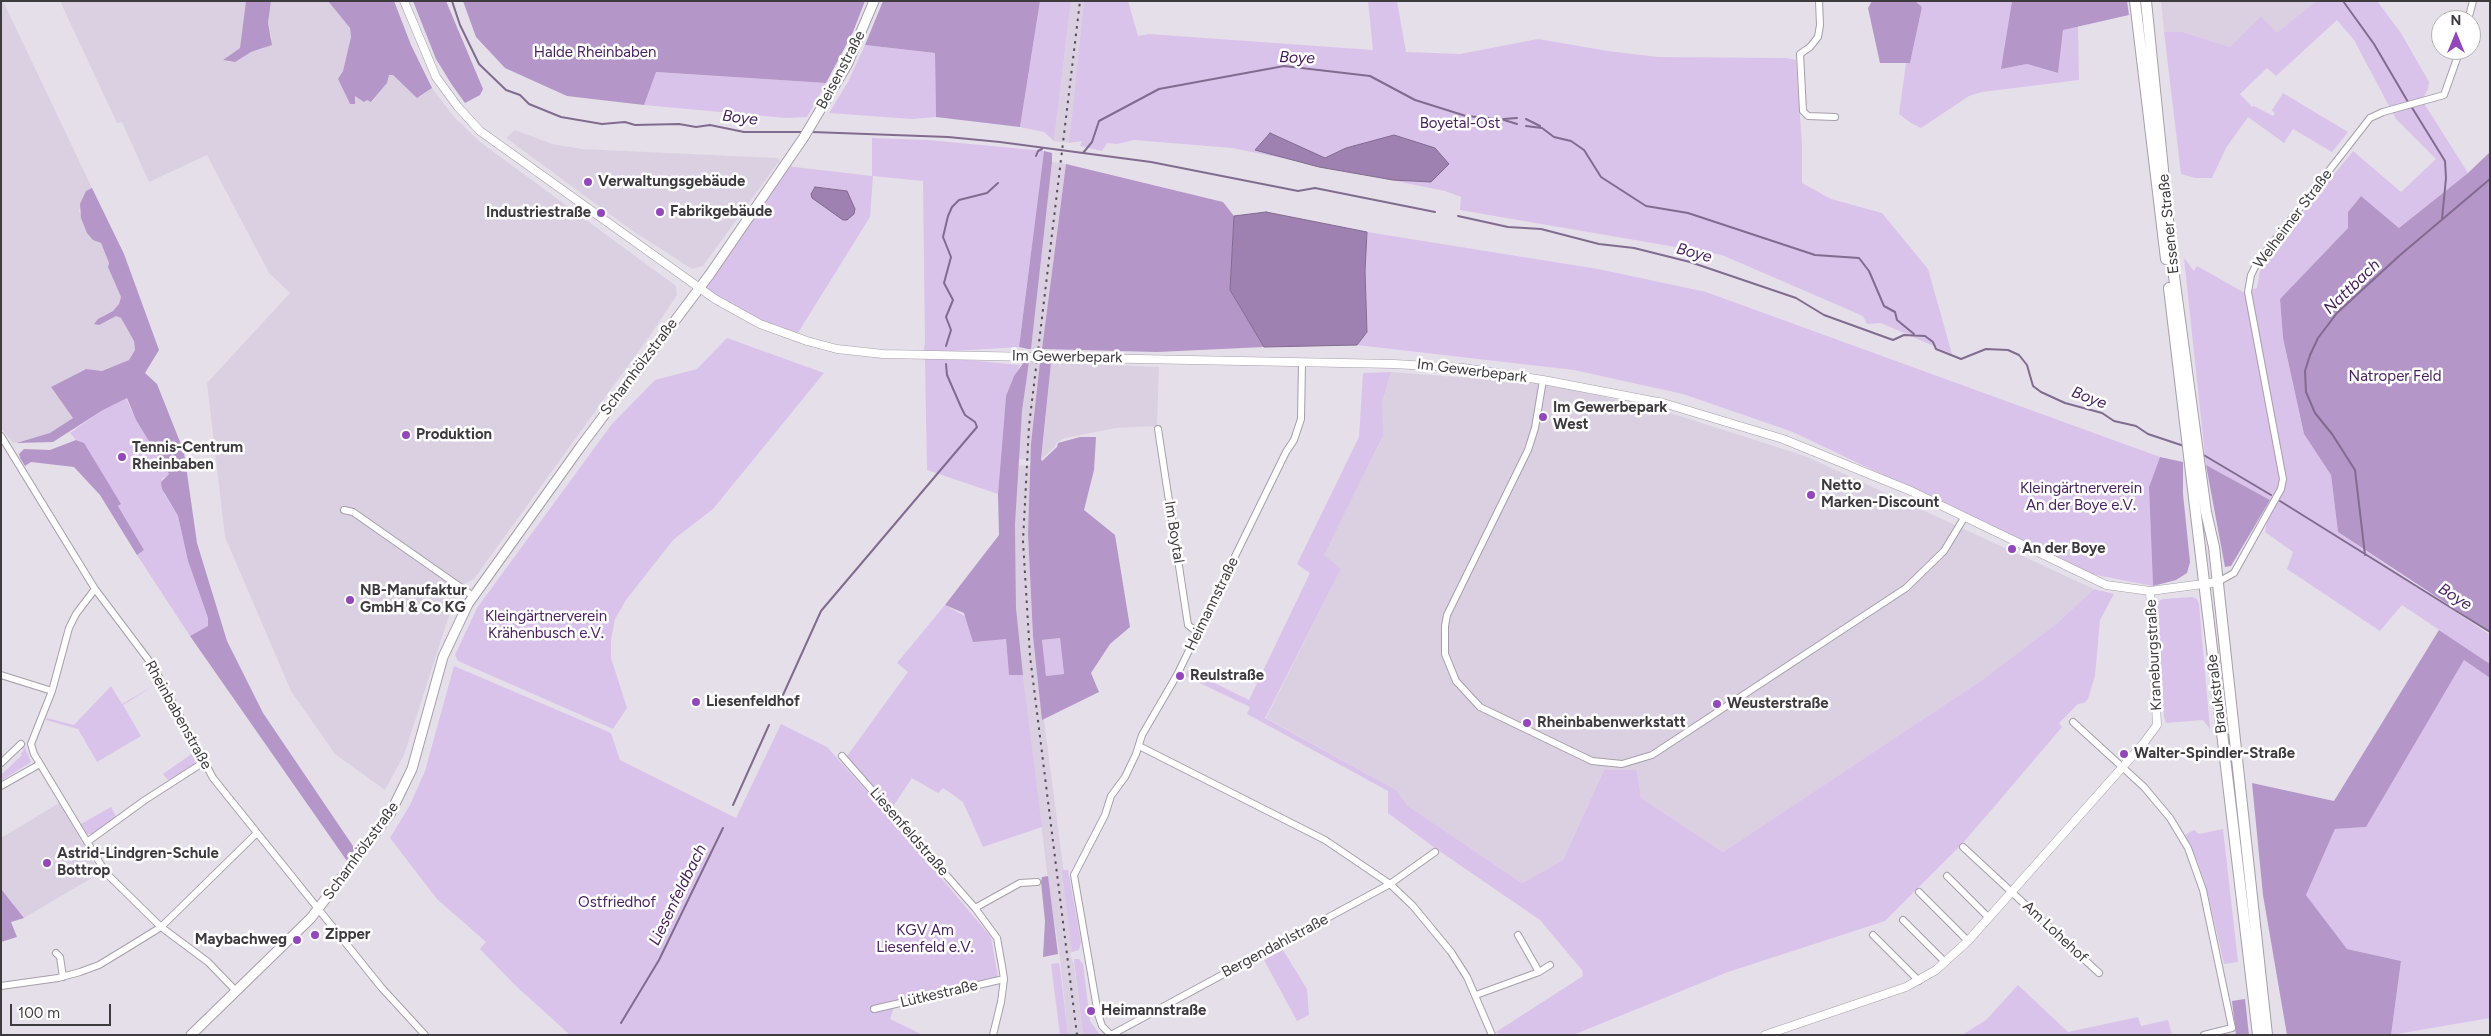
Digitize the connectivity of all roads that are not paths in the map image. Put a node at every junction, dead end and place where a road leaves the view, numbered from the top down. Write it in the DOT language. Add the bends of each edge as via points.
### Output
graph roads {
  1 [pos="404,1"];
  2 [pos="874,1"];
  3 [pos="1819,1"];
  4 [pos="2135,1"];
  5 [pos="2146,1"];
  6 [pos="2456,60"];
  7 [pos="1835,117"];
  8 [pos="804,137"];
  9 [pos="700,287"];
  10 [pos="1302,362"];
  11 [pos="1543,380"];
  12 [pos="1158,429"];
  13 [pos="1,436"];
  14 [pos="2192,441"];
  15 [pos="344,510"];
  16 [pos="1964,518"];
  17 [pos="2218,582"];
  18 [pos="2204,584"];
  19 [pos="95,589"];
  20 [pos="2150,591"];
  21 [pos="473,596"];
  22 [pos="1197,632"];
  23 [pos="1,675"];
  24 [pos="52,691"];
  25 [pos="2073,722"];
  26 [pos="21,744"];
  27 [pos="1139,746"];
  28 [pos="842,756"];
  29 [pos="204,762"];
  30 [pos="1,763"];
  31 [pos="40,764"];
  32 [pos="2122,766"];
  33 [pos="1,786"];
  34 [pos="257,833"];
  35 [pos="87,842"];
  36 [pos="1962,847"];
  37 [pos="1435,852"];
  38 [pos="1947,876"];
  39 [pos="1037,882"];
  40 [pos="1390,884"];
  41 [pos="1919,892"];
  42 [pos="2010,892"];
  43 [pos="975,908"];
  44 [pos="319,909"];
  45 [pos="1988,917"];
  46 [pos="1903,920"];
  47 [pos="161,927"];
  48 [pos="1518,935"];
  49 [pos="1873,935"];
  50 [pos="1968,941"];
  51 [pos="56,953"];
  52 [pos="1945,962"];
  53 [pos="1550,965"];
  54 [pos="1539,972"];
  55 [pos="2100,974"];
  56 [pos="64,977"];
  57 [pos="1004,979"];
  58 [pos="1919,981"];
  59 [pos="1,986"];
  60 [pos="236,991"];
  61 [pos="1476,996"];
  62 [pos="874,1009"];
  63 [pos="191,1035"];
  64 [pos="425,1035"];
  65 [pos="994,1035"];
  66 [pos="1111,1035"];
  67 [pos="1492,1035"];
  68 [pos="1765,1035"];
  69 [pos="2204,1035"];
  70 [pos="2258,1035"];
  71 [pos="2267,1035"];
  1 -- 9 [label="street" via="436,77 480,131"];
  2 -- 8 [label="main road, Beisenstraße" via="847,65"];
  3 -- 7 [label="street" via="1818,37 1800,54 1803,111 1808,116"];
  4 -- 14 [label="main road, Essener Straße"];
  5 -- 14 [label="main road, Essener Straße"];
  6 -- 17 [label="street, Welheimer Straße" via="2444,95 2377,115 2363,126 2251,275 2248,292 2283,480 2234,573"];
  8 -- 9 [label="main road, Scharnhölzstraße"];
  9 -- 10 [label="street, Im Gewerbepark" via="743,316 778,331 860,352"];
  9 -- 21 [label="main road, Scharnhölzstraße"];
  10 -- 11 [label="street, Im Gewerbepark" via="1454,368"];
  10 -- 22 [label="street, Heimannstraße" via="1301,419 1297,433"];
  11 -- 16 [label="street, Im Gewerbepark" via="1663,403 1783,439 1911,491"];
  11 -- 16 [label="street" via="1528,450 1447,615 1445,654 1456,681 1480,706 1592,761 1622,764 1652,755 1906,588 1944,551"];
  12 -- 22 [label="street, Im Boytal" via="1188,625"];
  13 -- 19 [label="street, Rheinbabenstraße"];
  14 -- 17 [label="main road, Braukstraße" via="2200,466"];
  14 -- 18 [label="main road, Braukstraße" via="2189,463"];
  15 -- 21 [label="street" via="353,512"];
  16 -- 20 [label="street, Im Gewerbepark" via="2106,585"];
  17 -- 18 [label="street, Im Gewerbepark"];
  17 -- 71 [label="main road, Braukstraße"];
  18 -- 20 [label="street, Im Gewerbepark"];
  18 -- 70 [label="main road, Braukstraße"];
  19 -- 24 [label="street" via="69,628"];
  19 -- 29 [label="street, Rheinbabenstraße" via="153,666"];
  20 -- 32 [label="street, Kraneburgstraße" via="2157,725"];
  21 -- 44 [label="main road, Scharnhölzstraße" via="455,628 444,657 404,787 370,842"];
  22 -- 27 [label="street, Heimannstraße"];
  23 -- 24 [label="street"];
  24 -- 31 [label="street" via="31,744"];
  25 -- 32 [label="street"];
  26 -- 30 [label="street"];
  27 -- 40 [label="street" via="1325,840"];
  27 -- 66 [label="street, Heimannstraße" via="1125,777 1111,796 1105,815 1074,875 1098,1014 1102,1026"];
  28 -- 43 [label="street, Liesenfeldstraße"];
  29 -- 34 [label="street, Rheinbabenstraße"];
  29 -- 35 [label="street"];
  31 -- 33 [label="street"];
  31 -- 35 [label="street"];
  32 -- 42 [label="street, Kraneburgstraße"];
  32 -- 69 [label="street" via="2170,818 2188,848 2203,890 2232,1028"];
  34 -- 44 [label="street, Rheinbabenstraße"];
  34 -- 47 [label="street"];
  35 -- 47 [label="street" via="106,873"];
  36 -- 42 [label="street"];
  37 -- 40 [label="street, Bergendahlstraße"];
  38 -- 45 [label="street"];
  39 -- 43 [label="street" via="1020,883"];
  40 -- 61 [label="street" via="1444,943"];
  40 -- 66 [label="street, Bergendahlstraße"];
  41 -- 50 [label="street"];
  42 -- 45 [label="street, Kraneburgstraße"];
  42 -- 55 [label="street, Am Lohehof"];
  43 -- 57 [label="street, Liesenfeldstraße" via="997,938"];
  44 -- 60 [label="main road, Scharnhölzstraße"];
  44 -- 64 [label="street, Rheinbabenstraße" via="381,987"];
  45 -- 50 [label="street, Kraneburgstraße"];
  46 -- 52 [label="street"];
  47 -- 56 [label="street" via="100,965"];
  47 -- 60 [label="street" via="208,962"];
  48 -- 54 [label="street"];
  49 -- 58 [label="street"];
  50 -- 52 [label="street, Kraneburgstraße"];
  51 -- 56 [label="street" via="60,957"];
  52 -- 58 [label="street, Kraneburgstraße"];
  53 -- 54 [label="street"];
  54 -- 61 [label="street"];
  56 -- 59 [label="street"];
  57 -- 62 [label="street, Lütkestraße"];
  57 -- 65 [label="street"];
  58 -- 68 [label="street, Kraneburgstraße"];
  60 -- 63 [label="main road, Scharnhölzstraße"];
  61 -- 67 [label="street"];
}
